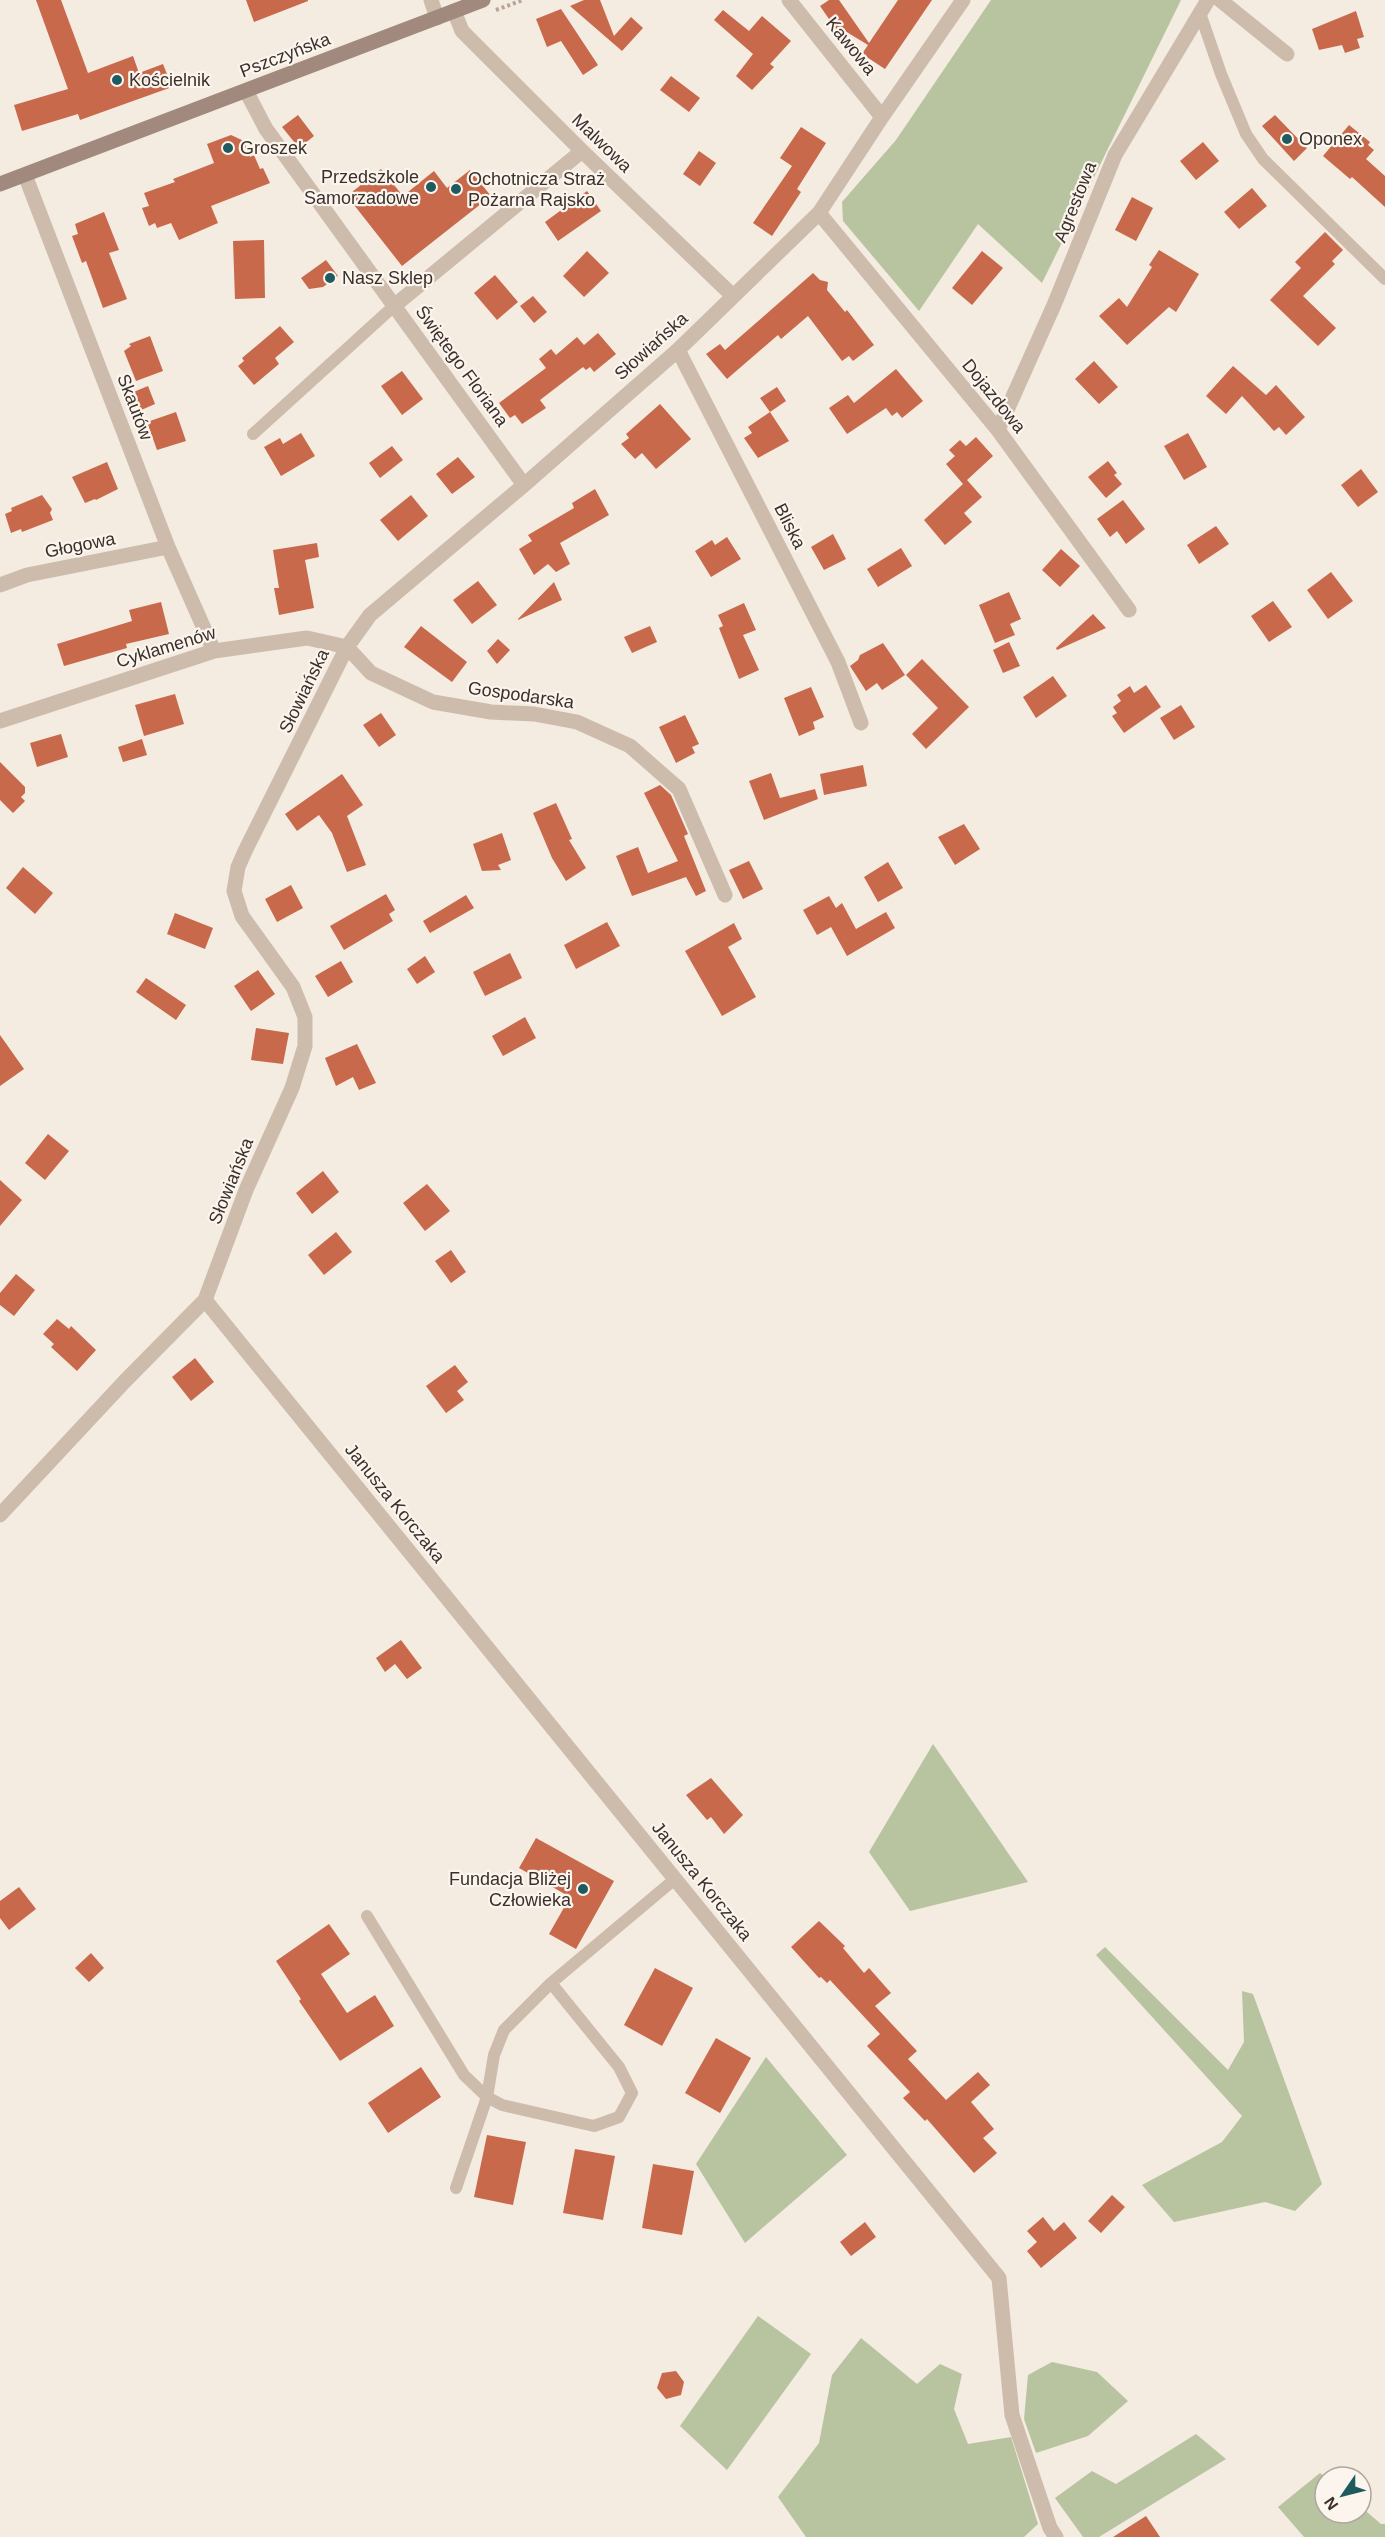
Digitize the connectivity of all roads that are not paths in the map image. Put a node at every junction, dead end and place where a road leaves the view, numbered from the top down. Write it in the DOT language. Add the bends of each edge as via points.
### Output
graph roads {
  1 [pos="431,0"];
  2 [pos="483,0"];
  3 [pos="789,0"];
  4 [pos="963,0"];
  5 [pos="1208,0"];
  6 [pos="1220,0"];
  7 [pos="454,11"];
  8 [pos="1200,13"];
  9 [pos="437,18"];
  10 [pos="1287,54"];
  11 [pos="246,91"];
  12 [pos="882,117"];
  13 [pos="582,151"];
  14 [pos="25,175"];
  15 [pos="0,184"];
  16 [pos="819,213"];
  17 [pos="1385,279"];
  18 [pos="733,296"];
  19 [pos="394,306"];
  20 [pos="678,350"];
  21 [pos="998,430"];
  22 [pos="253,434"];
  23 [pos="524,485"];
  24 [pos="168,547"];
  25 [pos="0,585"];
  26 [pos="1129,610"];
  27 [pos="347,647"];
  28 [pos="214,651"];
  29 [pos="0,721"];
  30 [pos="861,723"];
  31 [pos="725,895"];
  32 [pos="205,1300"];
  33 [pos="0,1515"];
  34 [pos="675,1879"];
  35 [pos="367,1916"];
  36 [pos="551,1983"];
  37 [pos="487,2097"];
  38 [pos="456,2188"];
  39 [pos="1056,2537"];
  1 -- 9 [label="street"];
  2 -- 7 [label="main road, Pszczyńska"];
  3 -- 12 [label="street, Kawowa"];
  4 -- 12 [label="street, Słowiańska"];
  5 -- 8 [label="street, Agrestowa"];
  6 -- 10 [label="street"];
  7 -- 9 [label="main road, Pszczyńska"];
  7 -- 13 [label="street, Malwowa" via="462,31"];
  8 -- 17 [label="lane" via="1246,134"];
  8 -- 21 [label="street, Agrestowa" via="1115,155"];
  9 -- 11 [label="main road, Pszczyńska"];
  11 -- 14 [label="main road, Pszczyńska"];
  11 -- 19 [label="street, Świętego Floriana" via="266,129"];
  12 -- 16 [label="street, Słowiańska"];
  13 -- 18 [label="street, Malwowa"];
  13 -- 19 [label="street"];
  14 -- 15 [label="main road, Pszczyńska"];
  14 -- 24 [label="street, Skautów"];
  16 -- 18 [label="street, Słowiańska"];
  16 -- 21 [label="street, Dojazdowa"];
  18 -- 20 [label="street, Słowiańska"];
  19 -- 22 [label="lane"];
  19 -- 23 [label="street, Świętego Floriana"];
  20 -- 23 [label="street, Słowiańska"];
  20 -- 30 [label="street, Bliska" via="838,662"];
  21 -- 26 [label="street, Dojazdowa"];
  23 -- 27 [label="street, Słowiańska" via="370,615"];
  24 -- 25 [label="street, Głogowa" via="27,575"];
  24 -- 28 [label="street, Skautów"];
  27 -- 28 [label="street, Cyklamenów" via="307,638"];
  27 -- 31 [label="street, Gospodarska" via="370,673 433,702 577,722 630,746 679,789"];
  27 -- 32 [label="street, Słowiańska" via="238,867 234,891 242,916 293,987 305,1017 305,1046 292,1088 246,1190"];
  28 -- 29 [label="street, Cyklamenów"];
  32 -- 33 [label="street, Słowiańska"];
  32 -- 34 [label="street, Janusza Korczaka"];
  34 -- 36 [label="lane"];
  34 -- 39 [label="street, Janusza Korczaka" via="999,2278 1012,2415"];
  35 -- 37 [label="lane" via="464,2075"];
  36 -- 37 [label="lane" via="504,2030 494,2055"];
  36 -- 37 [label="lane" via="619,2067 632,2093 619,2117 594,2126 501,2105"];
  37 -- 38 [label="lane"];
}
